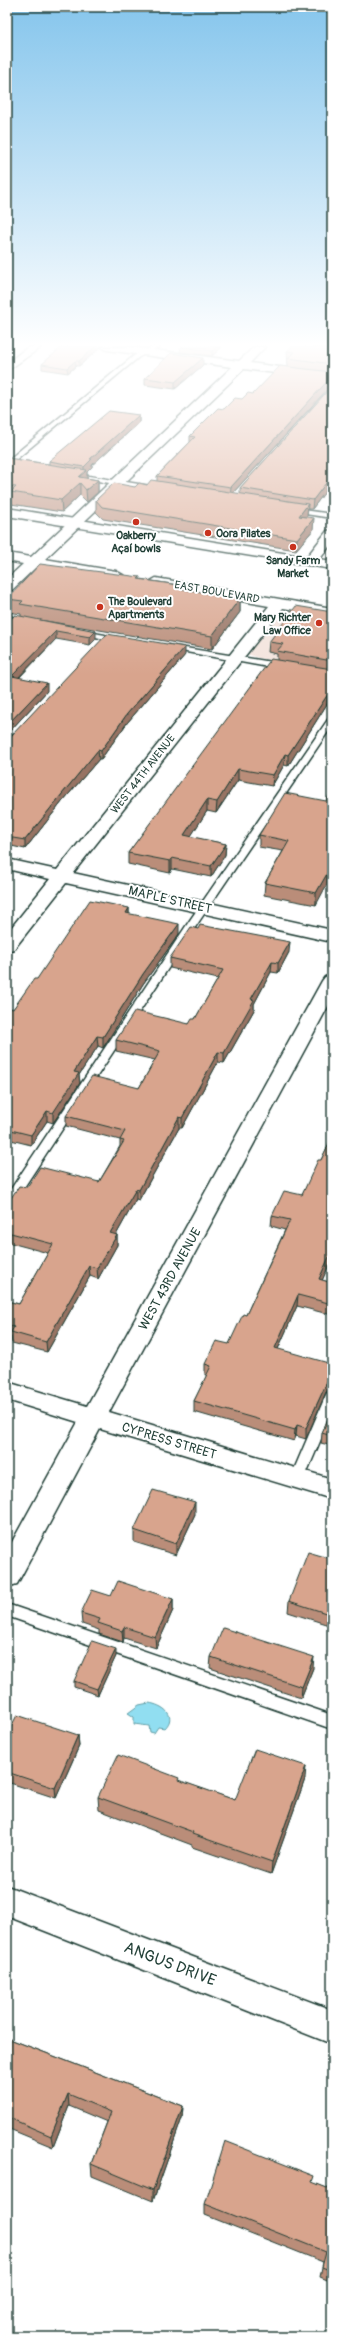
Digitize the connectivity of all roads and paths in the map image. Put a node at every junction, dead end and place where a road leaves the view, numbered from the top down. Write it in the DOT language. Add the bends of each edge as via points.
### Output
graph roads {
  1 [pos="21,456"];
  2 [pos="144,456"];
  3 [pos="10,466"];
  4 [pos="62,474"];
  5 [pos="117,482"];
  6 [pos="163,490"];
  7 [pos="283,509"];
  8 [pos="7,512"];
  9 [pos="332,516"];
  10 [pos="74,523"];
  11 [pos="332,534"];
  12 [pos="7,557"];
  13 [pos="34,561"];
  14 [pos="311,562"];
  15 [pos="332,565"];
  16 [pos="7,587"];
  17 [pos="279,603"];
  18 [pos="332,612"];
  19 [pos="7,618"];
  20 [pos="37,624"];
  21 [pos="75,631"];
  22 [pos="106,639"];
  23 [pos="160,646"];
  24 [pos="234,658"];
  25 [pos="293,669"];
  26 [pos="332,720"];
  27 [pos="7,864"];
  28 [pos="62,876"];
  29 [pos="204,908"];
  30 [pos="332,936"];
  31 [pos="7,945"];
  32 [pos="332,981"];
  33 [pos="7,1204"];
  34 [pos="7,1392"];
  35 [pos="332,1397"];
  36 [pos="94,1418"];
  37 [pos="297,1479"];
  38 [pos="332,1490"];
  39 [pos="7,1576"];
  40 [pos="7,1610"];
  41 [pos="332,1722"];
  42 [pos="7,1901"];
  43 [pos="332,2027"];
  1 -- 3 [label="lane"];
  2 -- 5 [label="street"];
  4 -- 5 [label="lane"];
  5 -- 6 [label="lane"];
  5 -- 10 [label="street"];
  7 -- 9 [label="lane"];
  8 -- 10 [label="street"];
  10 -- 13 [label="street"];
  10 -- 14 [label="street"];
  11 -- 14 [label="street"];
  12 -- 13 [label="street, EAST BOULEVARD"];
  13 -- 16 [label="street"];
  13 -- 17 [label="street, EAST BOULEVARD"];
  14 -- 15 [label="street"];
  17 -- 18 [label="street, EAST BOULEVARD"];
  17 -- 24 [label="street, WEST 44TH AVENUE"];
  19 -- 20 [label="lane"];
  21 -- 22 [label="lane"];
  23 -- 24 [label="lane"];
  24 -- 25 [label="lane"];
  24 -- 28 [label="street, WEST 44TH AVENUE"];
  26 -- 29 [label="lane"];
  27 -- 28 [label="street, MAPLE STREET"];
  28 -- 29 [label="street, MAPLE STREET"];
  28 -- 31 [label="street, WEST 44TH AVENUE"];
  29 -- 30 [label="street, MAPLE STREET"];
  29 -- 33 [label="lane"];
  32 -- 36 [label="street, WEST 43RD AVENUE"];
  34 -- 36 [label="street, CYPRESS STREET"];
  35 -- 37 [label="lane"];
  36 -- 37 [label="street, CYPRESS STREET"];
  36 -- 39 [label="street, WEST 43RD AVENUE"];
  37 -- 38 [label="street, CYPRESS STREET"];
  40 -- 41 [label="lane"];
  42 -- 43 [label="street, ANGUS DRIVE"];
}
